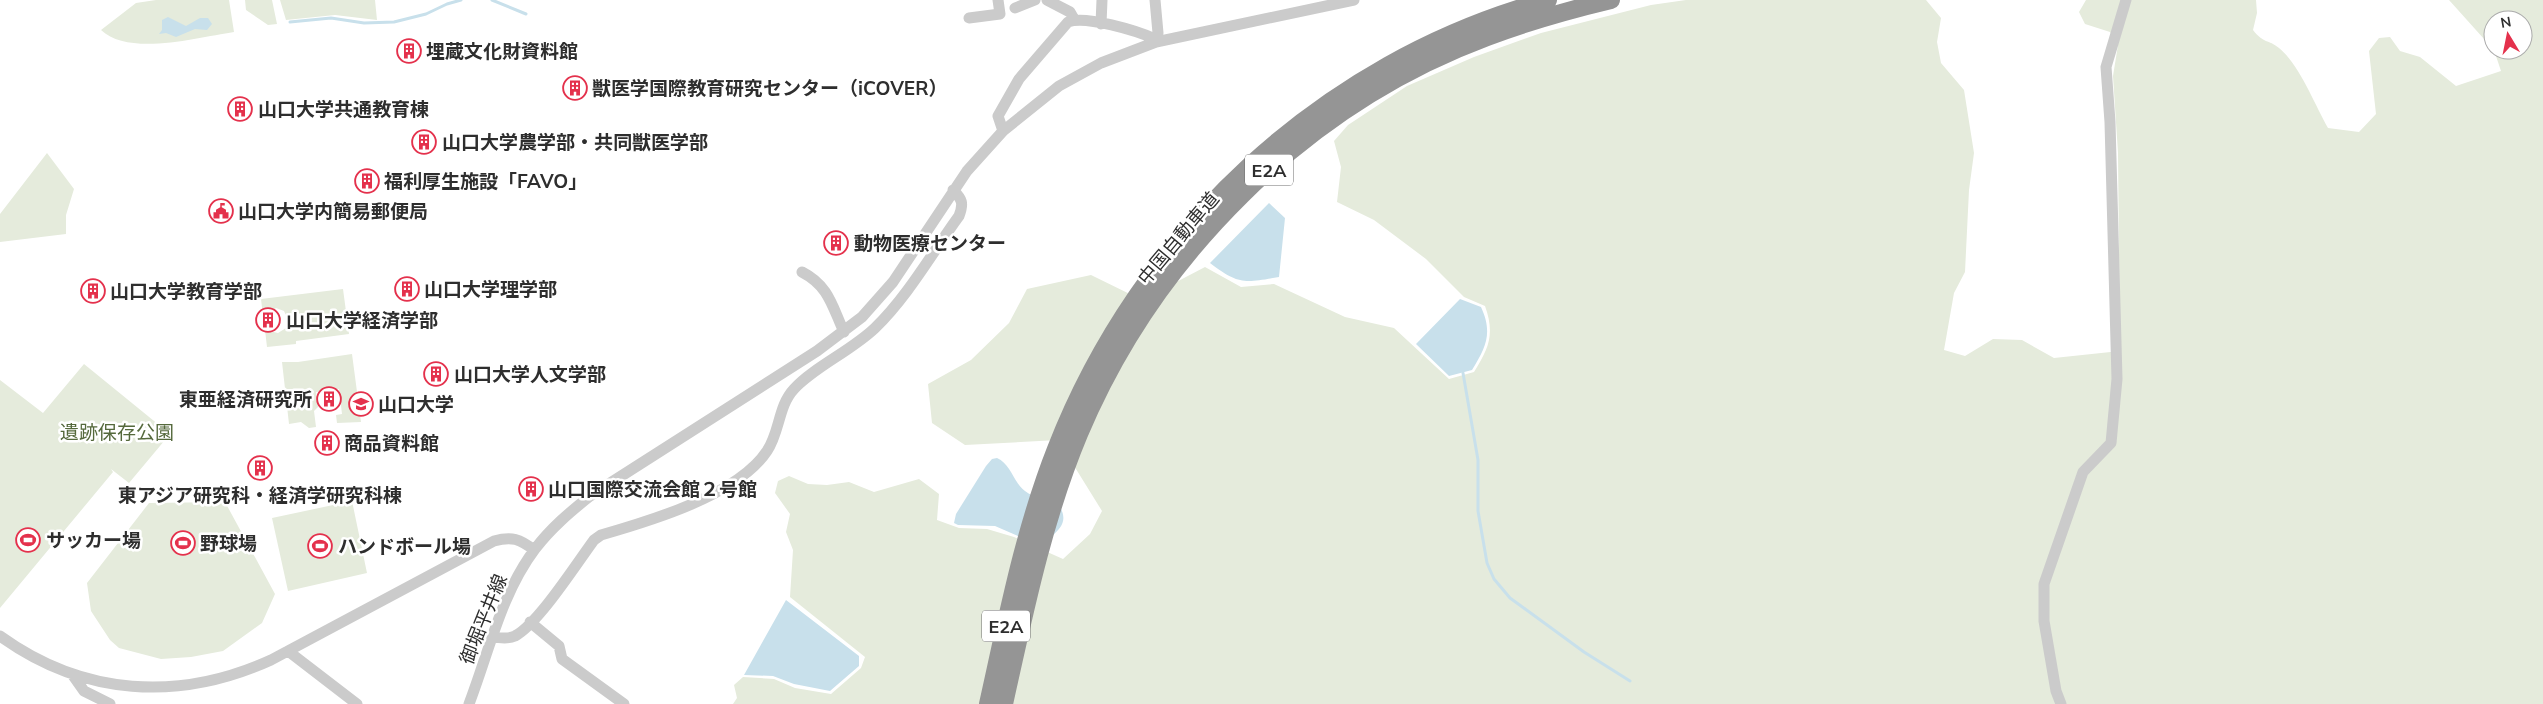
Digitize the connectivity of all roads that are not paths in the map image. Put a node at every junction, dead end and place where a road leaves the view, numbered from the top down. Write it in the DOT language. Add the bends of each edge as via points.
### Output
graph roads {
  1 [pos="998,0"];
  2 [pos="1035,0"];
  3 [pos="1048,0"];
  4 [pos="1102,0"];
  5 [pos="1155,0"];
  6 [pos="1354,0"];
  7 [pos="1548,0"];
  8 [pos="1611,0"];
  9 [pos="2126,0"];
  10 [pos="1015,8"];
  11 [pos="968,18"];
  12 [pos="1074,19"];
  13 [pos="1100,24"];
  14 [pos="1156,40"];
  15 [pos="1003,131"];
  16 [pos="953,190"];
  17 [pos="802,272"];
  18 [pos="844,332"];
  19 [pos="1051,486"];
  20 [pos="534,550"];
  21 [pos="1032,551"];
  22 [pos="530,622"];
  23 [pos="0,636"];
  24 [pos="492,636"];
  25 [pos="288,651"];
  26 [pos="72,674"];
  27 [pos="110,704"];
  28 [pos="357,704"];
  29 [pos="469,704"];
  30 [pos="624,704"];
  31 [pos="988,704"];
  32 [pos="1004,704"];
  33 [pos="2061,704"];
  1 -- 11 [label="street" via="1000,14"];
  2 -- 10 [label="street"];
  3 -- 12 [label="street" via="1070,12"];
  4 -- 13 [label="street"];
  5 -- 14 [label="street"];
  6 -- 14 [label="street, 御堀平井線"];
  7 -- 19 [label="highway, 中国自動車道 / E2A" via="1519,8 1438,41 1360,82 1280,138 1222,192 1183,233 1118,322 1070,414"];
  8 -- 19 [label="highway, 中国自動車道 / E2A" via="1526,24 1444,55 1330,121 1272,168 1197,242 1144,312 1099,390"];
  9 -- 33 [label="street" via="2106,67 2117,370 2111,443 2083,472 2044,584 2044,621"];
  12 -- 13 [label="street"];
  12 -- 15 [label="street" via="1059,31 1019,79 998,116"];
  13 -- 14 [label="street" via="1141,32"];
  14 -- 15 [label="street, 御堀平井線" via="1082,72 1046,95"];
  15 -- 16 [label="street, 御堀平井線"];
  16 -- 18 [label="street, 御堀平井線" via="893,282"];
  16 -- 22 [label="street" via="961,198 959,216 902,296 889,314 860,342 792,390 775,437 754,468 678,509 601,535"];
  17 -- 18 [label="street" via="826,290"];
  18 -- 20 [label="street, 御堀平井線" via="590,496 567,514"];
  19 -- 21 [label="highway, 中国自動車道 / E2A"];
  20 -- 24 [label="street, 御堀平井線" via="513,587"];
  20 -- 25 [label="street" via="520,539 494,541"];
  21 -- 31 [label="highway, 中国自動車道 / E2A"];
  21 -- 32 [label="highway, 中国自動車道 / E2A"];
  22 -- 24 [label="street" via="513,637"];
  22 -- 30 [label="street" via="559,646 562,659"];
  23 -- 26 [label="street"];
  24 -- 29 [label="street, 御堀平井線"];
  25 -- 26 [label="street" via="236,674 176,687 124,686"];
  25 -- 28 [label="street"];
  26 -- 27 [label="street" via="84,691"];
}
